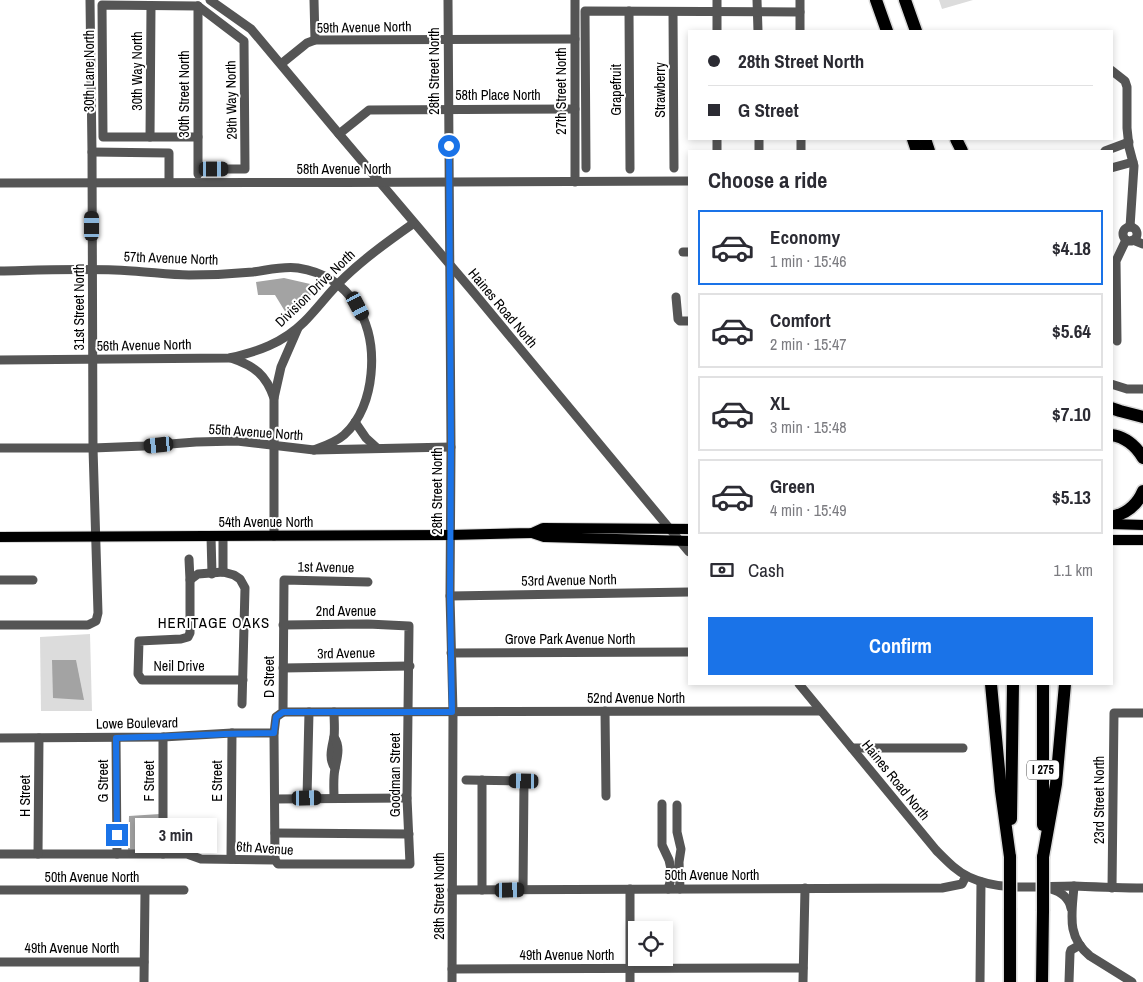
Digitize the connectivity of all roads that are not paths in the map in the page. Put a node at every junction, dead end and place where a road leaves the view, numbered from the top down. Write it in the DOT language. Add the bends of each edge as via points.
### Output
graph roads {
  1 [pos="90,0"];
  2 [pos="210,0"];
  3 [pos="314,0"];
  4 [pos="448,0"];
  5 [pos="575,0"];
  6 [pos="717,0"];
  7 [pos="757,0"];
  8 [pos="800,0"];
  9 [pos="876,0"];
  10 [pos="906,0"];
  11 [pos="151,6"];
  12 [pos="198,6"];
  13 [pos="629,11"];
  14 [pos="717,11"];
  15 [pos="757,11"];
  16 [pos="673,12"];
  17 [pos="800,12"];
  18 [pos="717,30"];
  19 [pos="758,30"];
  20 [pos="800,30"];
  21 [pos="887,30"];
  22 [pos="916,30"];
  23 [pos="448,39"];
  24 [pos="575,39"];
  25 [pos="315,40"];
  26 [pos="281,64"];
  27 [pos="1113,72"];
  28 [pos="448,109"];
  29 [pos="575,109"];
  30 [pos="339,134"];
  31 [pos="150,137"];
  32 [pos="198,137"];
  33 [pos="1129,142"];
  34 [pos="1108,150"];
  35 [pos="92,152"];
  36 [pos="1133,162"];
  37 [pos="1113,167"];
  38 [pos="586,168"];
  39 [pos="630,168"];
  40 [pos="674,168"];
  41 [pos="198,169"];
  42 [pos="688,181"];
  43 [pos="169,182"];
  44 [pos="198,182"];
  45 [pos="449,182"];
  46 [pos="575,182"];
  47 [pos="0,183"];
  48 [pos="92,183"];
  49 [pos="381,183"];
  50 [pos="414,222"];
  51 [pos="1136,231"];
  52 [pos="1130,240"];
  53 [pos="1143,244"];
  54 [pos="1114,263"];
  55 [pos="449,265"];
  56 [pos="92,270"];
  57 [pos="0,271"];
  58 [pos="337,285"];
  59 [pos="676,297"];
  60 [pos="1114,320"];
  61 [pos="686,321"];
  62 [pos="298,327"];
  63 [pos="1117,341"];
  64 [pos="229,358"];
  65 [pos="93,359"];
  66 [pos="0,360"];
  67 [pos="1113,385"];
  68 [pos="1143,389"];
  69 [pos="274,398"];
  70 [pos="1113,409"];
  71 [pos="1142,416"];
  72 [pos="355,422"];
  73 [pos="1113,436"];
  74 [pos="274,446"];
  75 [pos="451,447"];
  76 [pos="0,448"];
  77 [pos="93,448"];
  78 [pos="377,448"];
  79 [pos="314,450"];
  80 [pos="1143,458"];
  81 [pos="1143,491"];
  82 [pos="1113,516"];
  83 [pos="1113,524"];
  84 [pos="1143,524"];
  85 [pos="688,528"];
  86 [pos="670,529"];
  87 [pos="532,532"];
  88 [pos="450,535"];
  89 [pos="211,536"];
  90 [pos="223,536"];
  91 [pos="274,536"];
  92 [pos="0,537"];
  93 [pos="96,537"];
  94 [pos="1113,540"];
  95 [pos="1143,540"];
  96 [pos="684,541"];
  97 [pos="189,559"];
  98 [pos="224,572"];
  99 [pos="212,574"];
  100 [pos="0,580"];
  101 [pos="34,580"];
  102 [pos="190,580"];
  103 [pos="284,580"];
  104 [pos="368,582"];
  105 [pos="688,592"];
  106 [pos="450,596"];
  107 [pos="0,625"];
  108 [pos="283,625"];
  109 [pos="410,626"];
  110 [pos="688,652"];
  111 [pos="451,653"];
  112 [pos="410,666"];
  113 [pos="283,668"];
  114 [pos="243,680"];
  115 [pos="800,685"];
  116 [pos="990,685"];
  117 [pos="1013,685"];
  118 [pos="1043,685"];
  119 [pos="1065,685"];
  120 [pos="242,704"];
  121 [pos="605,711"];
  122 [pos="820,711"];
  123 [pos="283,712"];
  124 [pos="309,712"];
  125 [pos="334,712"];
  126 [pos="409,712"];
  127 [pos="452,712"];
  128 [pos="1143,713"];
  129 [pos="232,733"];
  130 [pos="274,733"];
  131 [pos="163,737"];
  132 [pos="0,738"];
  133 [pos="38,738"];
  134 [pos="116,738"];
  135 [pos="852,748"];
  136 [pos="964,748"];
  137 [pos="466,780"];
  138 [pos="482,780"];
  139 [pos="606,796"];
  140 [pos="307,798"];
  141 [pos="334,798"];
  142 [pos="407,798"];
  143 [pos="275,799"];
  144 [pos="662,804"];
  145 [pos="677,805"];
  146 [pos="275,833"];
  147 [pos="409,834"];
  148 [pos="0,854"];
  149 [pos="38,854"];
  150 [pos="117,854"];
  151 [pos="163,854"];
  152 [pos="1010,857"];
  153 [pos="1043,857"];
  154 [pos="231,859"];
  155 [pos="274,860"];
  156 [pos="410,864"];
  157 [pos="966,876"];
  158 [pos="981,882"];
  159 [pos="1074,886"];
  160 [pos="1044,887"];
  161 [pos="805,888"];
  162 [pos="1112,888"];
  163 [pos="1143,888"];
  164 [pos="630,889"];
  165 [pos="668,889"];
  166 [pos="680,889"];
  167 [pos="0,890"];
  168 [pos="145,890"];
  169 [pos="184,890"];
  170 [pos="452,890"];
  171 [pos="482,890"];
  172 [pos="523,890"];
  173 [pos="1072,913"];
  174 [pos="1080,945"];
  175 [pos="0,962"];
  176 [pos="144,962"];
  177 [pos="803,968"];
  178 [pos="630,969"];
  179 [pos="452,970"];
  180 [pos="144,982"];
  181 [pos="452,982"];
  182 [pos="630,982"];
  183 [pos="803,982"];
  184 [pos="980,982"];
  185 [pos="1010,982"];
  186 [pos="1042,982"];
  187 [pos="1070,982"];
  188 [pos="1132,982"];
  1 -- 35 [label="street, 31st Street North"];
  2 -- 26 [label="street, Haines Road North" via="251,28"];
  3 -- 25 [label="street"];
  4 -- 23 [label="street, 28th Street North"];
  5 -- 24 [label="street, 27th Street North"];
  6 -- 14 [label="street"];
  7 -- 15 [label="street"];
  8 -- 17 [label="street"];
  9 -- 21 [label="highway"];
  10 -- 22 [label="highway"];
  11 -- 12 [label="street"];
  11 -- 31 [label="street, 30th Way North"];
  11 -- 31 [label="street, 30th Lane North" via="102,5 104,137"];
  12 -- 32 [label="street, 30th Street North"];
  12 -- 41 [label="street, 29th Way North" via="244,41 245,169"];
  13 -- 16 [label="street"];
  13 -- 38 [label="street" via="585,11"];
  13 -- 39 [label="street, Grapefruit"];
  14 -- 15 [label="street"];
  14 -- 16 [label="street"];
  14 -- 18 [label="street"];
  15 -- 17 [label="street"];
  15 -- 19 [label="street"];
  16 -- 40 [label="street, Strawberry"];
  17 -- 20 [label="street"];
  23 -- 24 [label="street, 59th Avenue North"];
  23 -- 25 [label="street, 59th Avenue North"];
  23 -- 28 [label="street, 28th Street North"];
  24 -- 29 [label="street, 27th Street North"];
  25 -- 26 [label="street, 59th Avenue North"];
  26 -- 30 [label="street, Haines Road North"];
  27 -- 33 [label="street" via="1125,81 1127,87"];
  28 -- 29 [label="street, 58th Place North"];
  28 -- 30 [label="street, 58th Place North" via="369,110"];
  28 -- 45 [label="street, 28th Street North"];
  29 -- 46 [label="street, 27th Street North"];
  30 -- 49 [label="street, Haines Road North"];
  31 -- 32 [label="street"];
  32 -- 41 [label="street, 30th Street North"];
  33 -- 34 [label="street"];
  33 -- 36 [label="street"];
  35 -- 43 [label="street" via="169,153"];
  35 -- 48 [label="street, 31st Street North"];
  36 -- 37 [label="street"];
  36 -- 51 [label="street"];
  41 -- 44 [label="street, 30th Street North"];
  42 -- 46 [label="street, 58th Avenue North"];
  43 -- 44 [label="street, 58th Avenue North"];
  43 -- 48 [label="street, 58th Avenue North"];
  44 -- 49 [label="street, 58th Avenue North"];
  45 -- 46 [label="street, 58th Avenue North"];
  45 -- 49 [label="street, 58th Avenue North"];
  45 -- 55 [label="street, 28th Street North"];
  47 -- 48 [label="street, 58th Avenue North"];
  48 -- 56 [label="street, 31st Street North"];
  49 -- 50 [label="street, Haines Road North"];
  50 -- 55 [label="street, Haines Road North"];
  50 -- 58 [label="street, Division Drive North" via="361,262"];
  51 -- 52 [label="street"];
  52 -- 53 [label="street"];
  52 -- 54 [label="street"];
  54 -- 60 [label="street"];
  55 -- 75 [label="street, 28th Street North"];
  55 -- 86 [label="street, Haines Road North"];
  56 -- 57 [label="street, 57th Avenue North"];
  56 -- 58 [label="street, 57th Avenue North" via="186,276 297,268 312,271"];
  56 -- 65 [label="street, 31st Street North"];
  58 -- 62 [label="street, Division Drive North"];
  58 -- 72 [label="street, 57th Avenue North" via="348,293 364,317 372,356 368,392"];
  59 -- 61 [label="street" via="678,319"];
  60 -- 63 [label="street"];
  62 -- 64 [label="street, Division Drive North" via="270,346"];
  62 -- 69 [label="street" via="281,367"];
  64 -- 65 [label="street, 56th Avenue North"];
  64 -- 69 [label="street" via="260,373"];
  65 -- 66 [label="street, 56th Avenue North"];
  65 -- 77 [label="street, 31st Street North"];
  67 -- 68 [label="street"];
  69 -- 74 [label="street"];
  70 -- 71 [label="highway"];
  72 -- 78 [label="street"];
  72 -- 79 [label="street" via="344,435"];
  73 -- 80 [label="highway" via="1128,441"];
  74 -- 77 [label="street, 55th Avenue North" via="237,441"];
  74 -- 79 [label="street, 55th Avenue North"];
  74 -- 91 [label="street"];
  75 -- 78 [label="street, 55th Avenue North"];
  75 -- 88 [label="street, 28th Street North"];
  76 -- 77 [label="street, 55th Avenue North"];
  77 -- 93 [label="street, 31st Street North"];
  78 -- 79 [label="street, 55th Avenue North"];
  81 -- 82 [label="highway" via="1134,506"];
  83 -- 84 [label="main road"];
  85 -- 86 [label="main road, 54th Avenue North"];
  86 -- 87 [label="main road, 54th Avenue North" via="543,528"];
  86 -- 96 [label="street, Haines Road North"];
  87 -- 88 [label="main road, 54th Avenue North"];
  87 -- 96 [label="main road, 54th Avenue North" via="544,537"];
  88 -- 91 [label="main road, 54th Avenue North"];
  88 -- 106 [label="street, 28th Street North"];
  89 -- 90 [label="main road, 54th Avenue North"];
  89 -- 93 [label="main road, 54th Avenue North"];
  89 -- 99 [label="street"];
  90 -- 91 [label="main road, 54th Avenue North"];
  90 -- 98 [label="street"];
  92 -- 93 [label="main road, 54th Avenue North"];
  93 -- 107 [label="street, 31st Street North" via="96,620 88,625"];
  94 -- 95 [label="main road"];
  97 -- 102 [label="street, Neil Drive"];
  98 -- 99 [label="street"];
  98 -- 114 [label="street" via="240,579 245,588"];
  99 -- 102 [label="street" via="198,574"];
  100 -- 101 [label="street"];
  102 -- 114 [label="street, Neil Drive" via="188,637 139,641 138,674 142,680"];
  103 -- 104 [label="street, 1st Avenue"];
  103 -- 108 [label="street, D Street"];
  105 -- 106 [label="street, 53rd Avenue North"];
  106 -- 111 [label="street, 28th Street North"];
  108 -- 109 [label="street, 2nd Avenue"];
  108 -- 113 [label="street, D Street"];
  109 -- 112 [label="street, Goodman Street"];
  110 -- 111 [label="street, Grove Park Avenue North"];
  111 -- 127 [label="street, 28th Street North"];
  112 -- 113 [label="street, 3rd Avenue"];
  112 -- 126 [label="street, Goodman Street"];
  113 -- 123 [label="street, D Street"];
  114 -- 120 [label="street"];
  115 -- 122 [label="street, Haines Road North"];
  116 -- 152 [label="highway"];
  117 -- 152 [label="highway, I 275"];
  118 -- 153 [label="highway, I 275"];
  119 -- 153 [label="highway" via="1056,784"];
  121 -- 122 [label="street, 52nd Avenue North"];
  121 -- 127 [label="street, 52nd Avenue North"];
  121 -- 139 [label="street"];
  122 -- 135 [label="street, Haines Road North"];
  123 -- 124 [label="street"];
  123 -- 130 [label="street, D Street" via="276,717"];
  124 -- 125 [label="street"];
  124 -- 140 [label="street"];
  125 -- 126 [label="street"];
  125 -- 141 [label="street" via="334,737 338,747"];
  126 -- 127 [label="street"];
  126 -- 142 [label="street, Goodman Street"];
  127 -- 170 [label="street, 28th Street North"];
  128 -- 162 [label="street, 23rd Street North" via="1114,713"];
  129 -- 130 [label="street, Lowe Boulevard"];
  129 -- 131 [label="street, Lowe Boulevard"];
  129 -- 154 [label="street, E Street"];
  130 -- 143 [label="street, D Street"];
  131 -- 134 [label="street, Lowe Boulevard"];
  131 -- 151 [label="street, F Street"];
  132 -- 133 [label="street, Lowe Boulevard"];
  133 -- 134 [label="street, Lowe Boulevard"];
  133 -- 149 [label="street, H Street"];
  134 -- 150 [label="street, G Street"];
  135 -- 136 [label="street"];
  135 -- 157 [label="street, Haines Road North" via="936,850"];
  137 -- 138 [label="street"];
  138 -- 171 [label="street"];
  138 -- 172 [label="street" via="524,781"];
  140 -- 141 [label="street"];
  140 -- 143 [label="street"];
  141 -- 142 [label="street"];
  142 -- 147 [label="street, Goodman Street"];
  143 -- 146 [label="street, D Street"];
  144 -- 165 [label="street" via="662,845 671,869"];
  145 -- 166 [label="street"];
  146 -- 147 [label="street"];
  146 -- 155 [label="street, D Street"];
  147 -- 156 [label="street, Goodman Street"];
  148 -- 149 [label="street, 6th Avenue"];
  149 -- 150 [label="street, 6th Avenue"];
  150 -- 151 [label="street, 6th Avenue"];
  151 -- 154 [label="street, 6th Avenue"];
  152 -- 185 [label="highway, I 275, bridge"];
  153 -- 186 [label="highway, I 275, bridge"];
  154 -- 155 [label="street, 6th Avenue"];
  155 -- 156 [label="street, 6th Avenue" via="278,864"];
  157 -- 158 [label="street, Haines Road North"];
  157 -- 161 [label="street, 50th Avenue North" via="962,884 942,888"];
  158 -- 160 [label="street"];
  158 -- 184 [label="street"];
  159 -- 160 [label="street"];
  159 -- 162 [label="street"];
  159 -- 173 [label="street"];
  160 -- 173 [label="street" via="1066,897"];
  161 -- 166 [label="street, 50th Avenue North"];
  161 -- 177 [label="street"];
  162 -- 163 [label="street"];
  164 -- 165 [label="street, 50th Avenue North"];
  164 -- 172 [label="street, 50th Avenue North"];
  164 -- 178 [label="street"];
  165 -- 166 [label="street, 50th Avenue North"];
  167 -- 168 [label="street, 50th Avenue North"];
  168 -- 169 [label="street, 50th Avenue North"];
  168 -- 176 [label="street"];
  170 -- 171 [label="street, 50th Avenue North"];
  170 -- 179 [label="street, 28th Street North"];
  171 -- 172 [label="street, 50th Avenue North"];
  173 -- 174 [label="street" via="1072,926"];
  174 -- 187 [label="street" via="1070,953"];
  174 -- 188 [label="street" via="1090,956"];
  175 -- 176 [label="street, 49th Avenue North"];
  176 -- 180 [label="street"];
  177 -- 178 [label="street, 49th Avenue North"];
  177 -- 183 [label="street"];
  178 -- 179 [label="street, 49th Avenue North"];
  178 -- 182 [label="street"];
  179 -- 181 [label="street, 28th Street North"];
}
